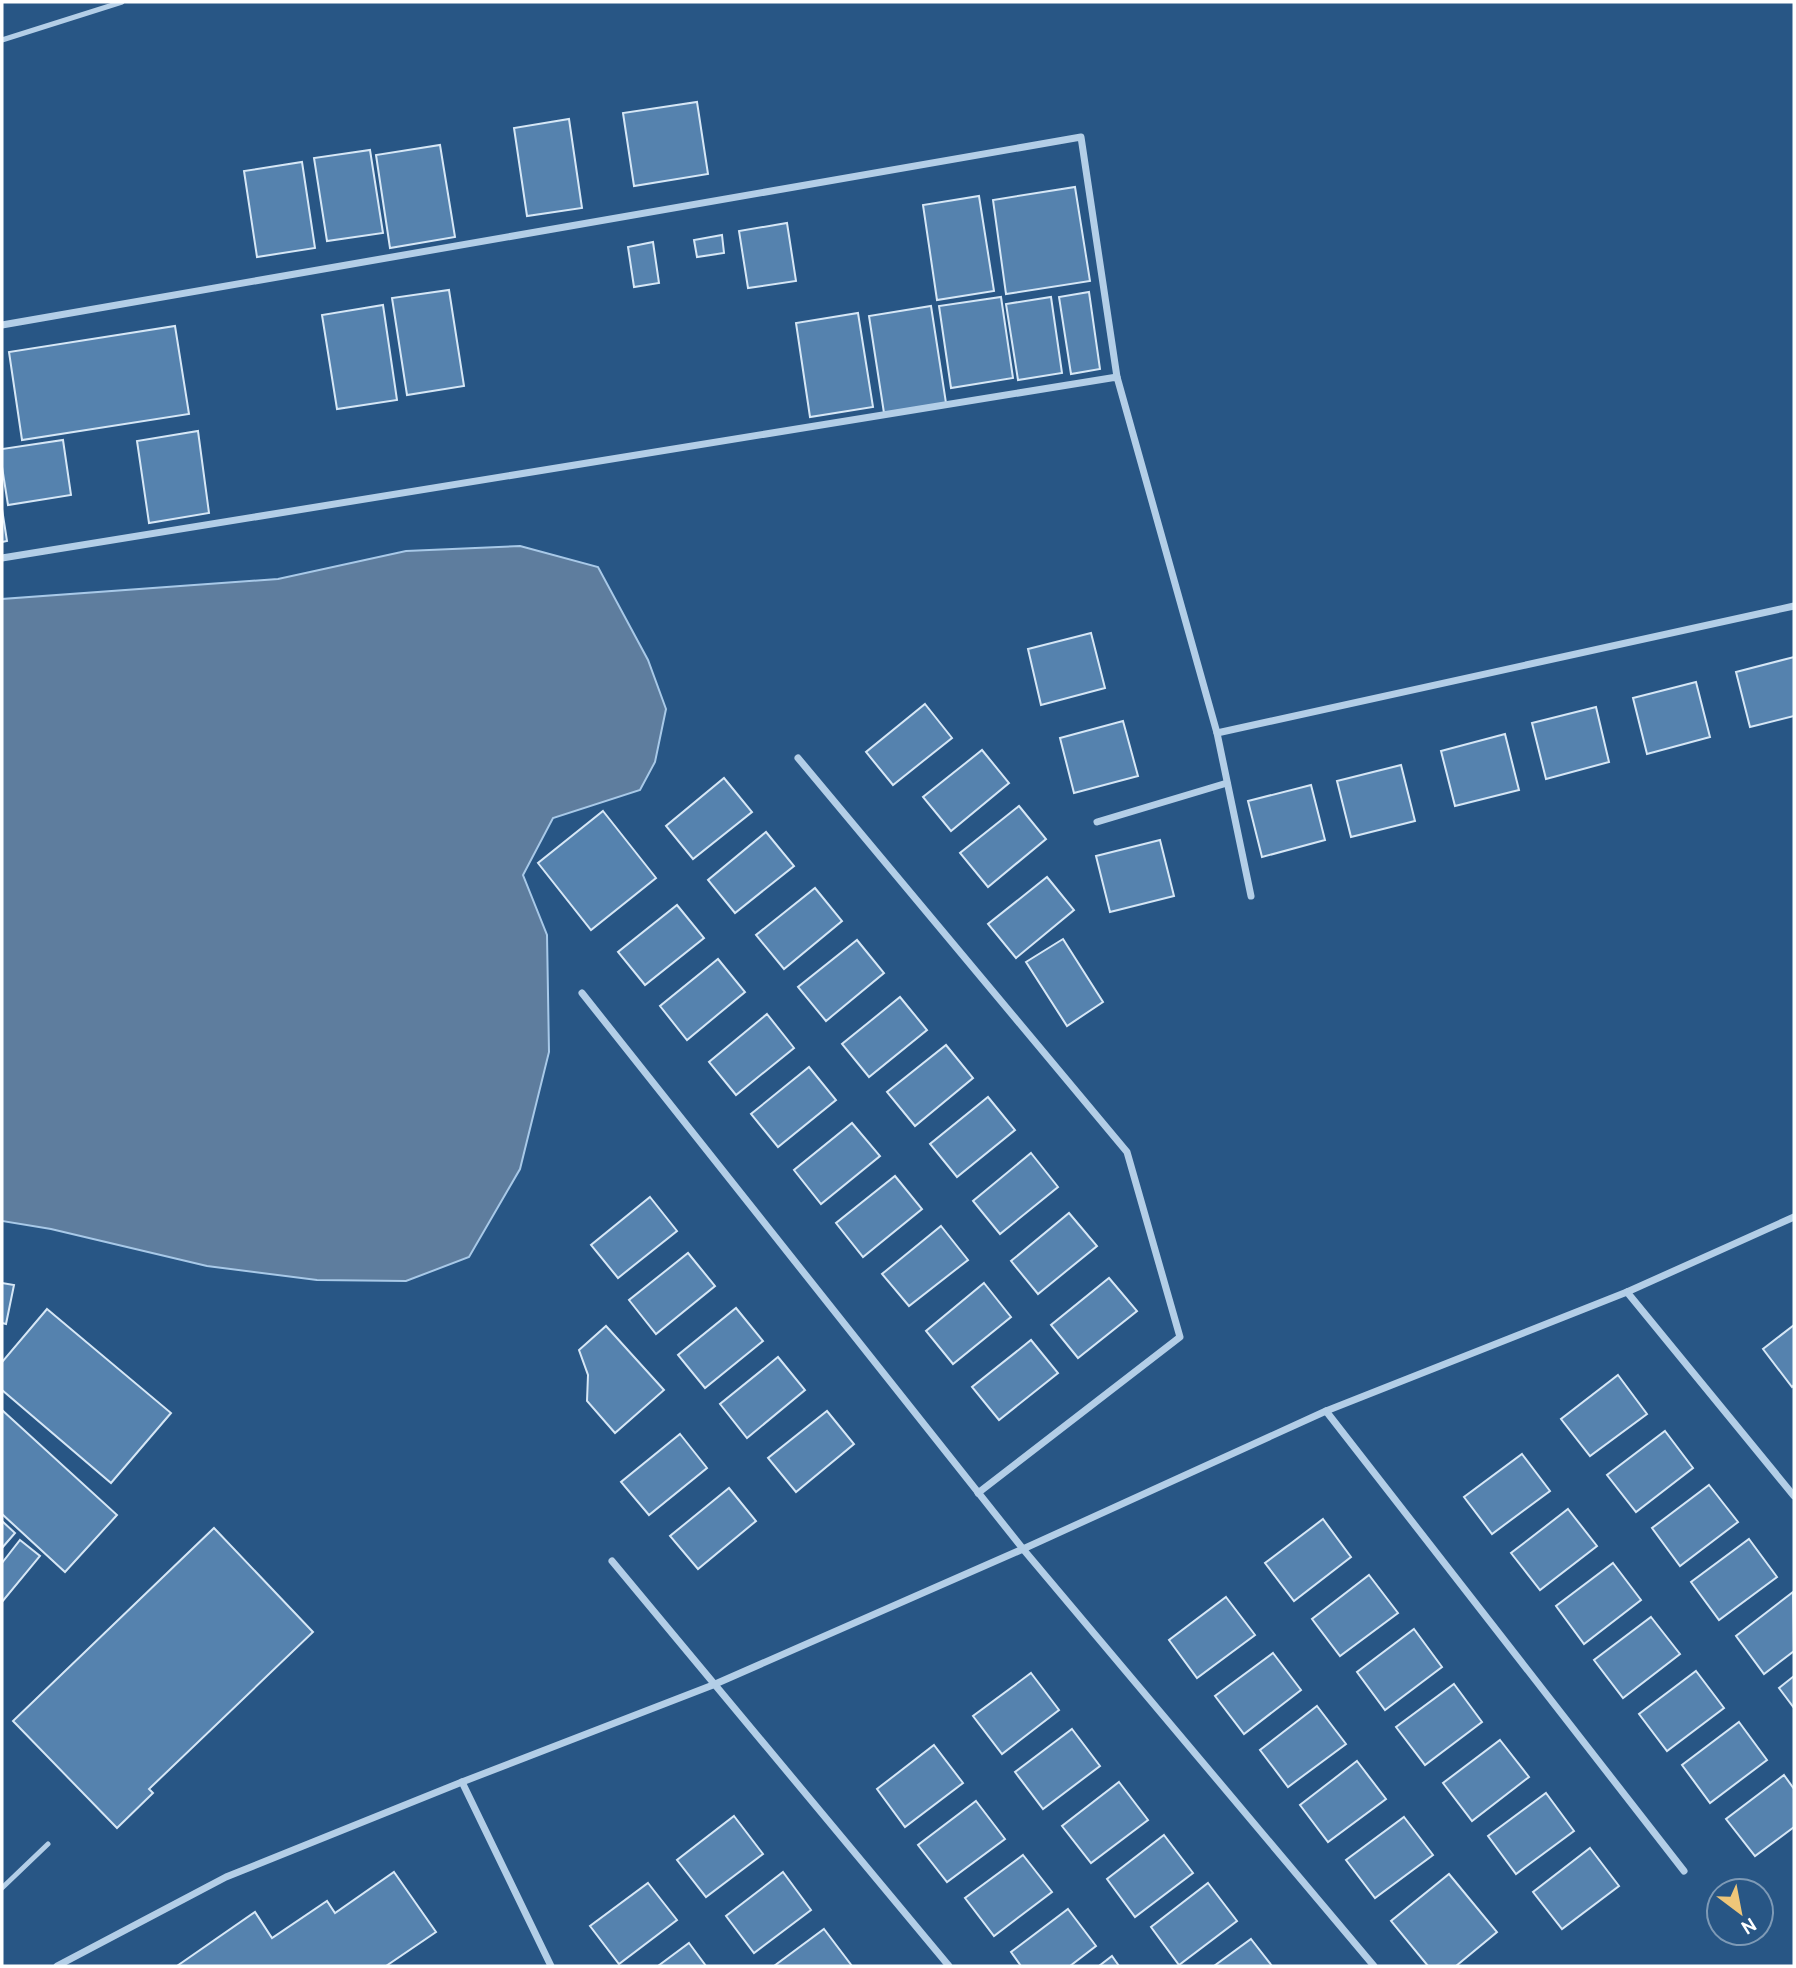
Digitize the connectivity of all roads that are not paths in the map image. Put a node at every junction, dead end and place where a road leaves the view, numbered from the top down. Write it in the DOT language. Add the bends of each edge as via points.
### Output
graph roads {
  1 [pos="122,2"];
  2 [pos="2,40"];
  3 [pos="2,325"];
  4 [pos="1117,377"];
  5 [pos="2,558"];
  6 [pos="1794,606"];
  7 [pos="1217,733"];
  8 [pos="798,758"];
  9 [pos="1227,783"];
  10 [pos="1097,822"];
  11 [pos="1251,896"];
  12 [pos="582,993"];
  13 [pos="1794,1217"];
  14 [pos="1627,1292"];
  15 [pos="1325,1411"];
  16 [pos="978,1493"];
  17 [pos="1794,1496"];
  18 [pos="1023,1549"];
  19 [pos="612,1561"];
  20 [pos="713,1685"];
  21 [pos="462,1782"];
  22 [pos="48,1844"];
  23 [pos="1684,1871"];
  24 [pos="2,1888"];
  25 [pos="57,1966"];
  26 [pos="551,1966"];
  27 [pos="949,1966"];
  28 [pos="1374,1966"];
  1 -- 2 [label="lane"];
  3 -- 4 [label="street" via="1081,137"];
  4 -- 5 [label="street"];
  4 -- 7 [label="street"];
  6 -- 7 [label="street"];
  7 -- 9 [label="street"];
  8 -- 16 [label="street" via="1127,1152 1180,1337"];
  9 -- 10 [label="street"];
  9 -- 11 [label="street"];
  12 -- 16 [label="street"];
  13 -- 14 [label="street"];
  14 -- 15 [label="street"];
  14 -- 17 [label="street"];
  15 -- 18 [label="street"];
  15 -- 23 [label="street"];
  16 -- 18 [label="street"];
  18 -- 20 [label="street"];
  18 -- 28 [label="street"];
  19 -- 20 [label="street"];
  20 -- 21 [label="street"];
  20 -- 27 [label="street"];
  21 -- 25 [label="street" via="226,1877"];
  21 -- 26 [label="street"];
  22 -- 24 [label="lane"];
}
